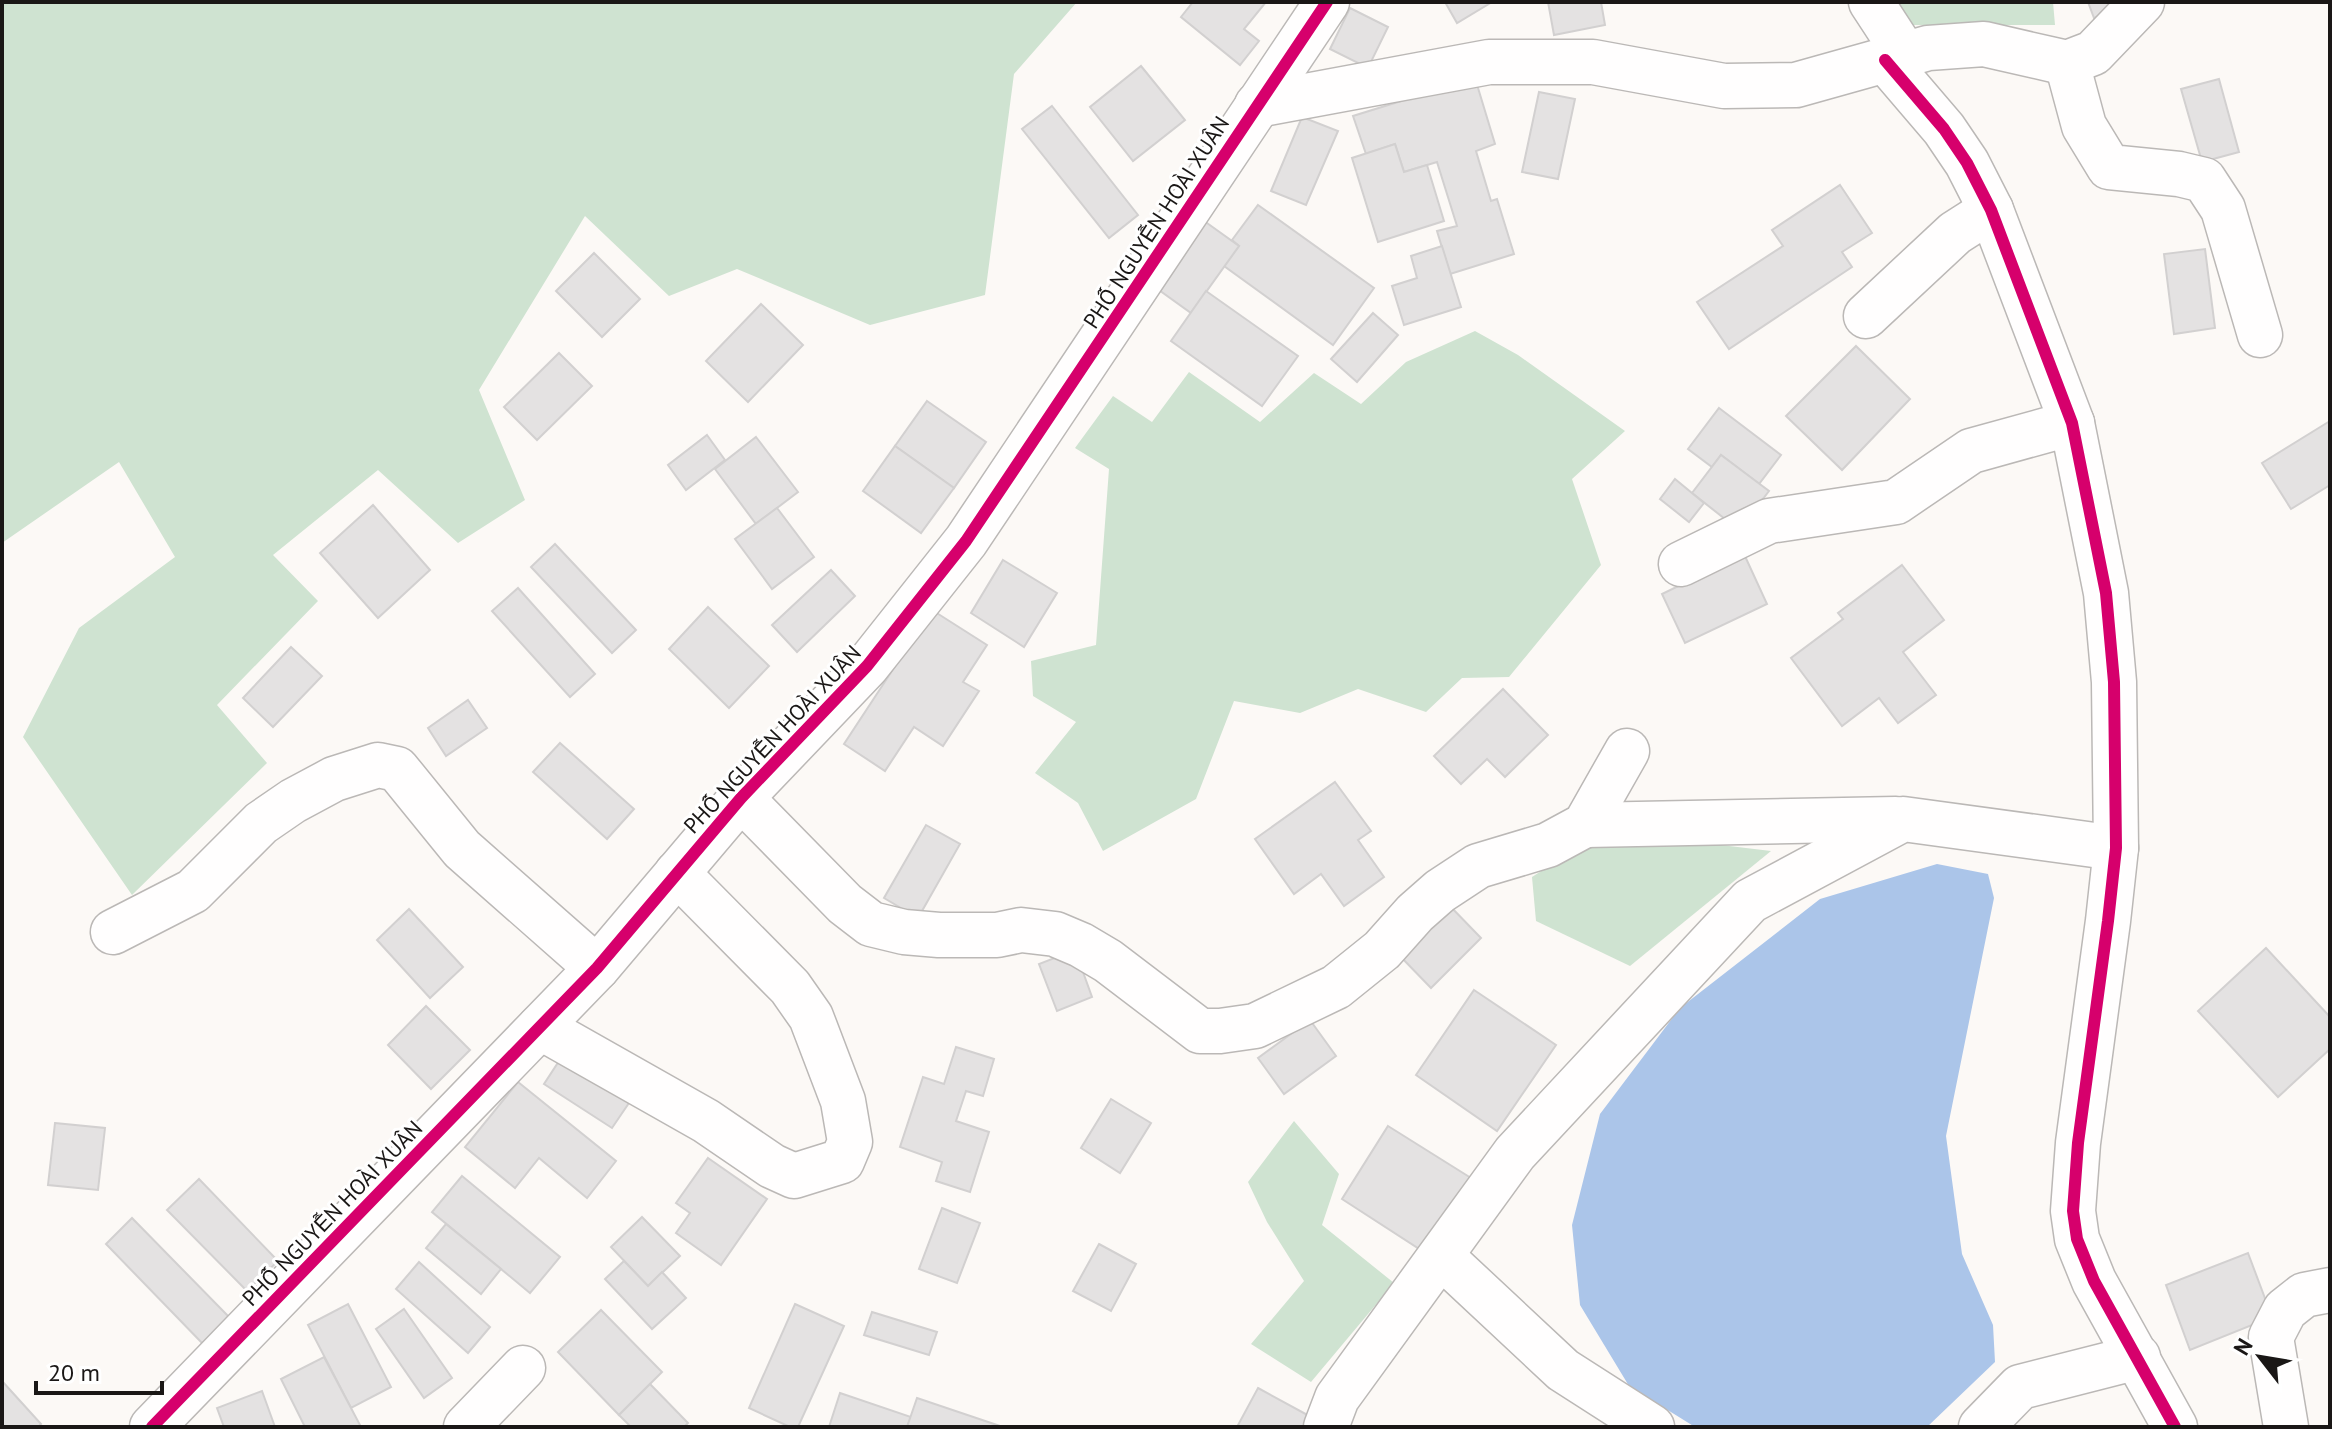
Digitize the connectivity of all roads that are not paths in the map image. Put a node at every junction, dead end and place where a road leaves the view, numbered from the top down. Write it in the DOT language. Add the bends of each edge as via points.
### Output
graph roads {
  1 [pos="1327,2"];
  2 [pos="1871,2"];
  3 [pos="2142,2"];
  4 [pos="1895,57"];
  5 [pos="2067,63"];
  6 [pos="1257,105"];
  7 [pos="1991,210"];
  8 [pos="1866,316"];
  9 [pos="2260,335"];
  10 [pos="2072,423"];
  11 [pos="1681,564"];
  12 [pos="1627,751"];
  13 [pos="741,798"];
  14 [pos="1903,819"];
  15 [pos="1585,825"];
  16 [pos="2116,848"];
  17 [pos="677,873"];
  18 [pos="113,932"];
  19 [pos="597,968"];
  20 [pos="540,1027"];
  21 [pos="1441,1256"];
  22 [pos="2330,1290"];
  23 [pos="2138,1357"];
  24 [pos="523,1368"];
  25 [pos="152,1427"];
  26 [pos="466,1427"];
  27 [pos="1326,1427"];
  28 [pos="1652,1427"];
  29 [pos="1981,1427"];
  30 [pos="2175,1427"];
  31 [pos="2286,1427"];
  1 -- 6 [label="street, PHỐ NGUYỄN HOÀI XUÂN"];
  2 -- 4 [label="street"];
  3 -- 5 [label="street" via="2093,53"];
  4 -- 5 [label="street" via="1928,48 1984,44"];
  4 -- 6 [label="street" via="1796,85 1724,86 1593,62 1489,62"];
  4 -- 7 [label="street" via="1967,163"];
  5 -- 9 [label="street" via="2084,126 2109,167 2204,180 2223,209"];
  6 -- 13 [label="street, PHỐ NGUYỄN HOÀI XUÂN" via="966,541 867,666"];
  7 -- 8 [label="street" via="1955,233"];
  7 -- 10 [label="street"];
  10 -- 11 [label="street" via="1971,451 1896,502 1769,521"];
  10 -- 16 [label="street" via="2107,608 2114,682"];
  12 -- 15 [label="street"];
  13 -- 15 [label="street" via="871,924 939,935 1021,930 1055,934 1108,961 1200,1031 1255,1026 1336,987 1382,950 1440,891 1478,866 1548,845"];
  13 -- 17 [label="street, PHỐ NGUYỄN HOÀI XUÂN"];
  14 -- 15 [label="street"];
  14 -- 16 [label="street"];
  14 -- 21 [label="street" via="1750,901 1515,1153"];
  16 -- 23 [label="street" via="2073,1211 2077,1239 2094,1281"];
  17 -- 19 [label="street, PHỐ NGUYỄN HOÀI XUÂN"];
  17 -- 20 [label="street" via="790,987 811,1017 843,1101 850,1142 842,1161 794,1176"];
  18 -- 19 [label="street" via="193,891 261,823 293,801 334,779 378,765 397,769 462,849"];
  19 -- 20 [label="street, PHỐ NGUYỄN HOÀI XUÂN"];
  20 -- 25 [label="street, PHỐ NGUYỄN HOÀI XUÂN"];
  21 -- 27 [label="street" via="1337,1398"];
  21 -- 28 [label="street" via="1563,1370"];
  22 -- 31 [label="street" via="2304,1295 2285,1310 2271,1337"];
  23 -- 29 [label="street" via="2020,1387"];
  23 -- 30 [label="street"];
  24 -- 26 [label="street"];
}
